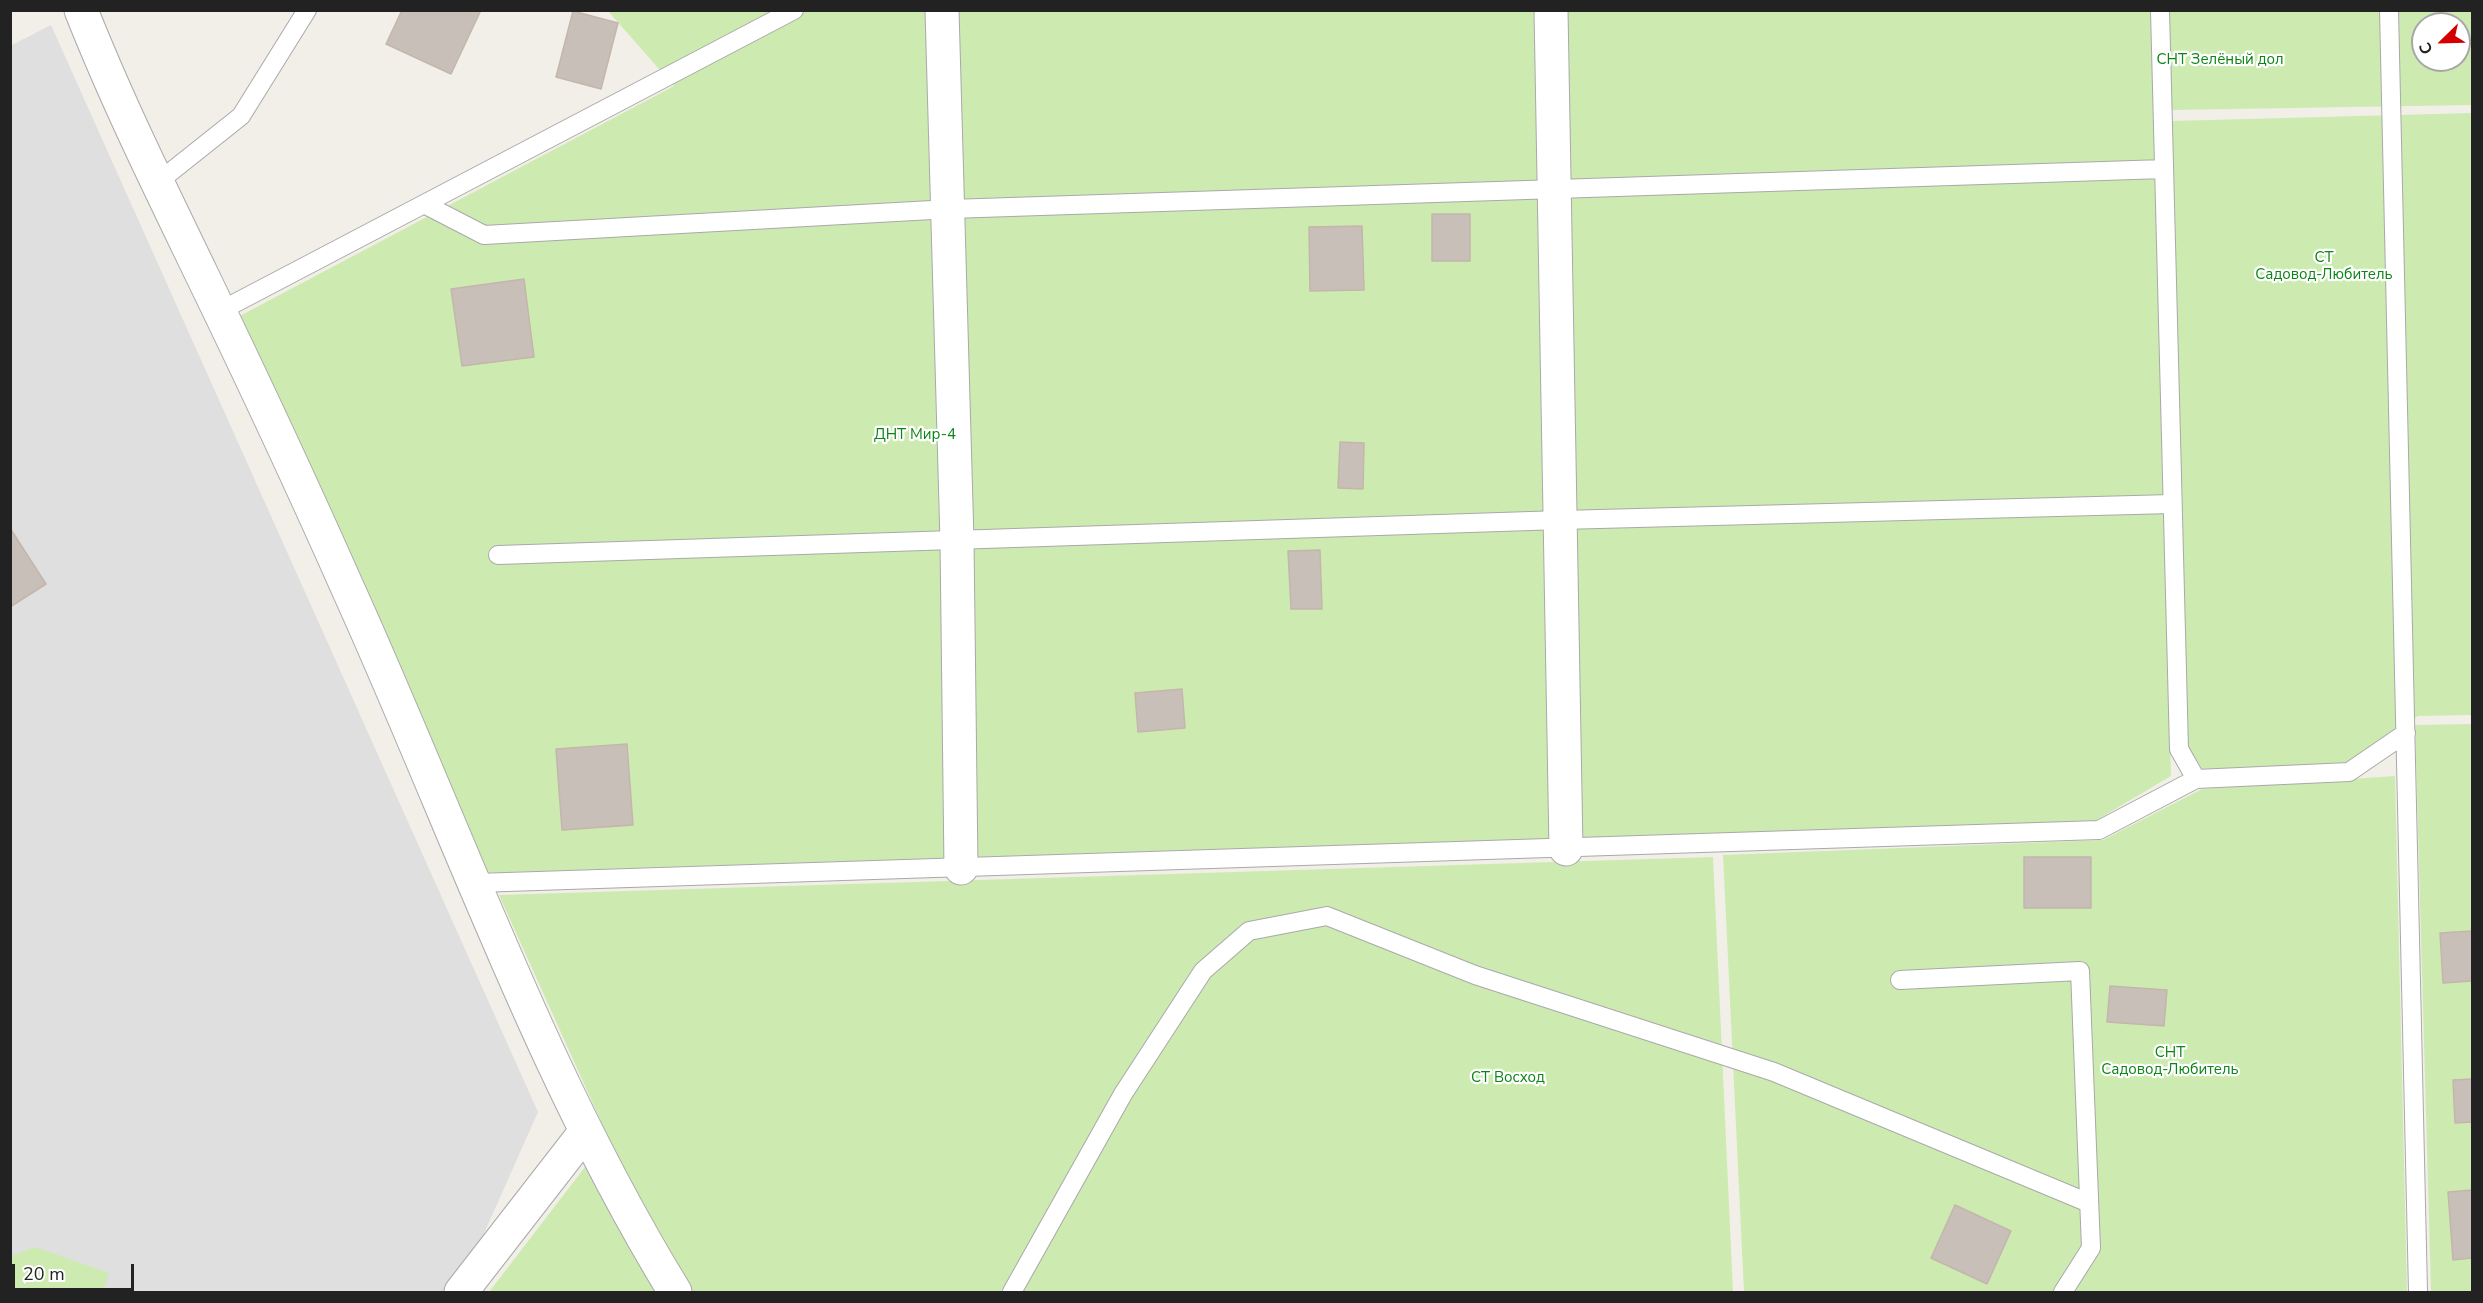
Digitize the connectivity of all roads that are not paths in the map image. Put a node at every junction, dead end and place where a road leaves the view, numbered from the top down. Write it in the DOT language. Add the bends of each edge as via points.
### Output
graph roads {
  1 [pos="81,10"];
  2 [pos="307,10"];
  3 [pos="794,10"];
  4 [pos="942,10"];
  5 [pos="1551,10"];
  6 [pos="2160,10"];
  7 [pos="2389,10"];
  8 [pos="2164,169"];
  9 [pos="158,182"];
  10 [pos="1555,188"];
  11 [pos="424,204"];
  12 [pos="950,209"];
  13 [pos="220,311"];
  14 [pos="2172,504"];
  15 [pos="1561,520"];
  16 [pos="957,541"];
  17 [pos="498,555"];
  18 [pos="2406,733"];
  19 [pos="2196,779"];
  20 [pos="1566,849"];
  21 [pos="961,868"];
  22 [pos="476,883"];
  23 [pos="1900,980"];
  24 [pos="586,1131"];
  25 [pos="2089,1203"];
  26 [pos="461,1293"];
  27 [pos="675,1293"];
  28 [pos="1012,1293"];
  29 [pos="2063,1293"];
  30 [pos="2418,1293"];
  1 -- 9 [label="street" via="106,74"];
  2 -- 9 [label="lane" via="240,116"];
  3 -- 11 [label="lane"];
  4 -- 12 [label="street"];
  5 -- 10 [label="street"];
  6 -- 8 [label="lane"];
  7 -- 18 [label="lane"];
  8 -- 10 [label="lane"];
  8 -- 14 [label="lane"];
  9 -- 13 [label="street"];
  10 -- 12 [label="lane"];
  10 -- 15 [label="street"];
  11 -- 12 [label="lane" via="484,235"];
  11 -- 13 [label="lane"];
  12 -- 16 [label="street"];
  13 -- 22 [label="street" via="350,591"];
  14 -- 15 [label="lane"];
  14 -- 19 [label="lane" via="2179,749"];
  15 -- 16 [label="lane"];
  15 -- 20 [label="street"];
  16 -- 17 [label="lane"];
  16 -- 21 [label="street"];
  18 -- 19 [label="lane" via="2349,772"];
  18 -- 30 [label="lane"];
  19 -- 20 [label="lane" via="2099,831"];
  20 -- 21 [label="lane"];
  21 -- 22 [label="lane"];
  22 -- 24 [label="street"];
  23 -- 25 [label="lane" via="2080,971"];
  24 -- 26 [label="street"];
  24 -- 27 [label="street"];
  25 -- 28 [label="lane" via="1774,1072 1474,975 1327,916 1249,931 1203,971 1123,1094"];
  25 -- 29 [label="lane" via="2091,1248"];
}
